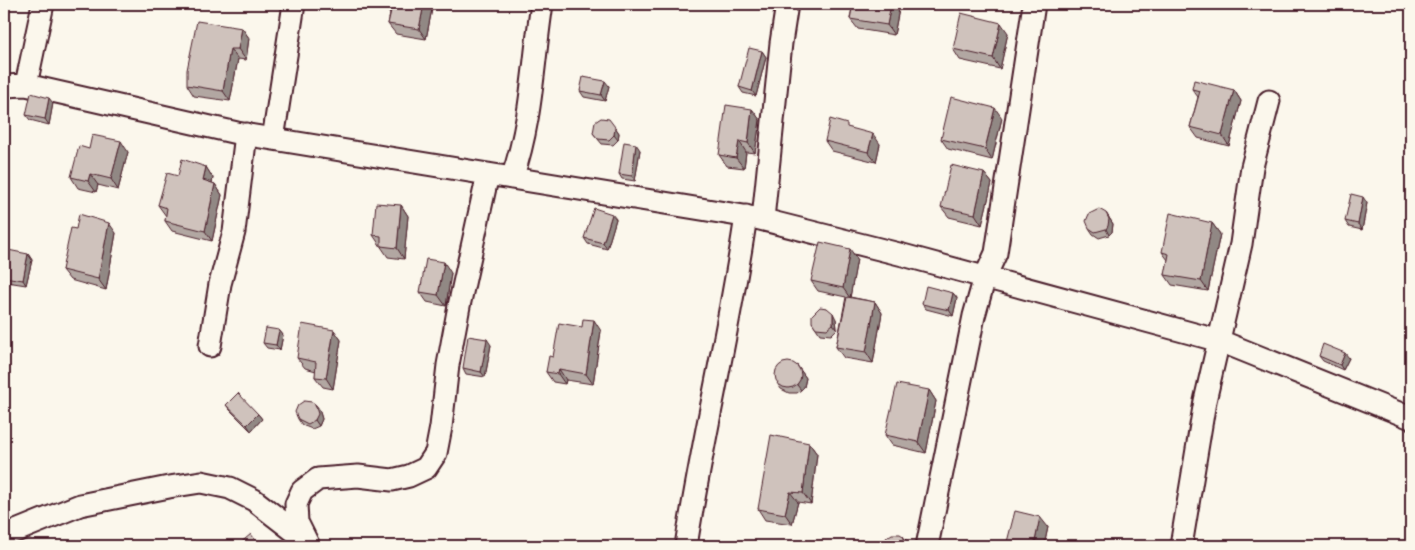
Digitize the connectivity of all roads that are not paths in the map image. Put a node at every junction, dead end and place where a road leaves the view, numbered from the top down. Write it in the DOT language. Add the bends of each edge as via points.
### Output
graph roads {
  1 [pos="44,4"];
  2 [pos="294,4"];
  3 [pos="542,4"];
  4 [pos="787,4"];
  5 [pos="1034,4"];
  6 [pos="26,84"];
  7 [pos="4,86"];
  8 [pos="1268,101"];
  9 [pos="246,134"];
  10 [pos="273,139"];
  11 [pos="488,174"];
  12 [pos="512,178"];
  13 [pos="754,218"];
  14 [pos="985,278"];
  15 [pos="1220,341"];
  16 [pos="210,346"];
  17 [pos="1411,418"];
  18 [pos="4,532"];
  19 [pos="310,545"];
  20 [pos="686,546"];
  21 [pos="927,546"];
  22 [pos="1181,546"];
  1 -- 6 [label="street"];
  2 -- 10 [label="street"];
  3 -- 12 [label="street" via="531,95 520,156"];
  4 -- 13 [label="street"];
  5 -- 14 [label="street" via="996,253"];
  6 -- 7 [label="street"];
  6 -- 9 [label="street"];
  8 -- 15 [label="street" via="1252,167 1241,244"];
  9 -- 10 [label="street"];
  9 -- 16 [label="street" via="234,232 220,284"];
  10 -- 11 [label="street"];
  11 -- 12 [label="street"];
  11 -- 19 [label="street" via="448,365 436,453 426,468 392,480 358,476 318,479 302,491 296,504 297,522"];
  12 -- 13 [label="street"];
  13 -- 14 [label="street"];
  13 -- 20 [label="street" via="737,276"];
  14 -- 15 [label="street"];
  14 -- 21 [label="street" via="974,316"];
  15 -- 17 [label="street"];
  15 -- 22 [label="street" via="1205,401"];
  18 -- 19 [label="street" via="16,531 80,505 201,482 230,488 254,500"];
}
